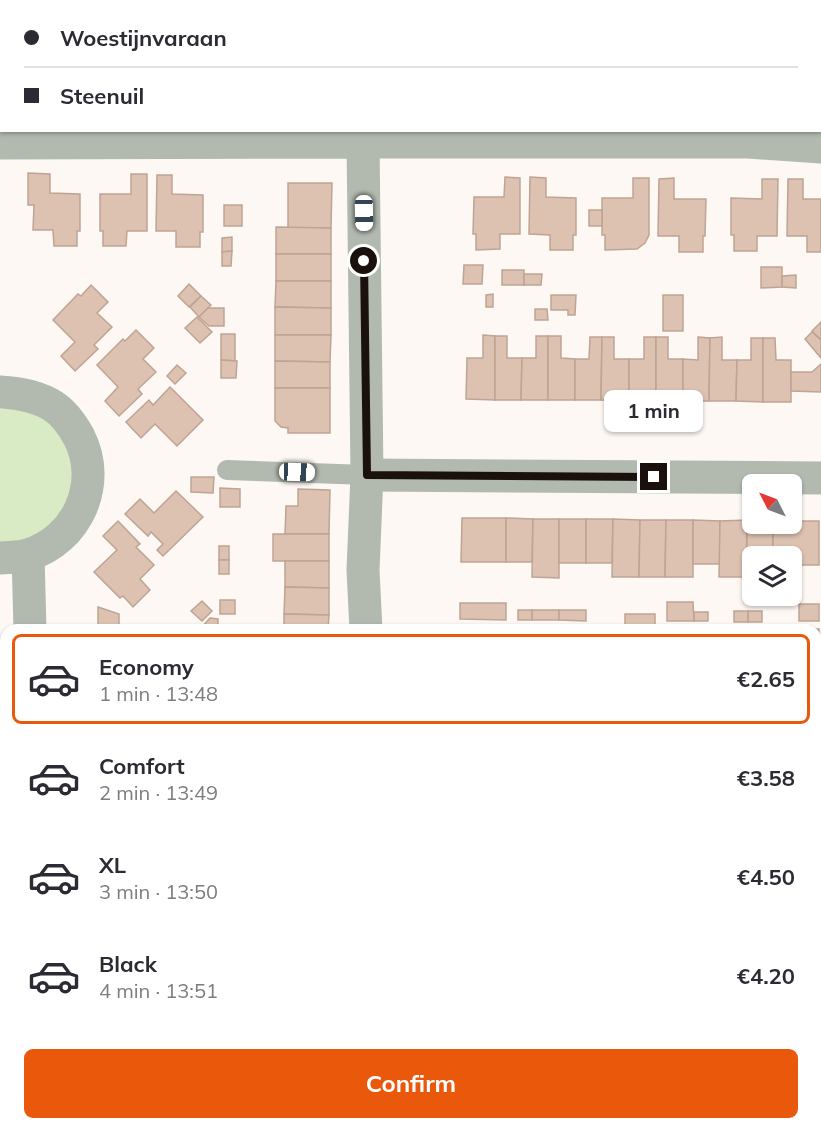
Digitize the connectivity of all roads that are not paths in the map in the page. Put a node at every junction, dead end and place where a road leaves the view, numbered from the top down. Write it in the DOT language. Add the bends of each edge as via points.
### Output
graph roads {
  1 [pos="363,142"];
  2 [pos="0,143"];
  3 [pos="821,147"];
  4 [pos="0,392"];
  5 [pos="227,470"];
  6 [pos="367,475"];
  7 [pos="821,478"];
  8 [pos="14,556"];
  9 [pos="29,624"];
  10 [pos="366,624"];
  1 -- 2 [label="street"];
  1 -- 3 [label="street" via="748,142"];
  1 -- 6 [label="street"];
  4 -- 8 [label="street" via="29,395 54,407 74,426 86,450 89,477 84,504 71,527 51,545"];
  5 -- 6 [label="lane"];
  6 -- 7 [label="street"];
  6 -- 10 [label="street" via="363,570"];
  8 -- 9 [label="street"];
}
